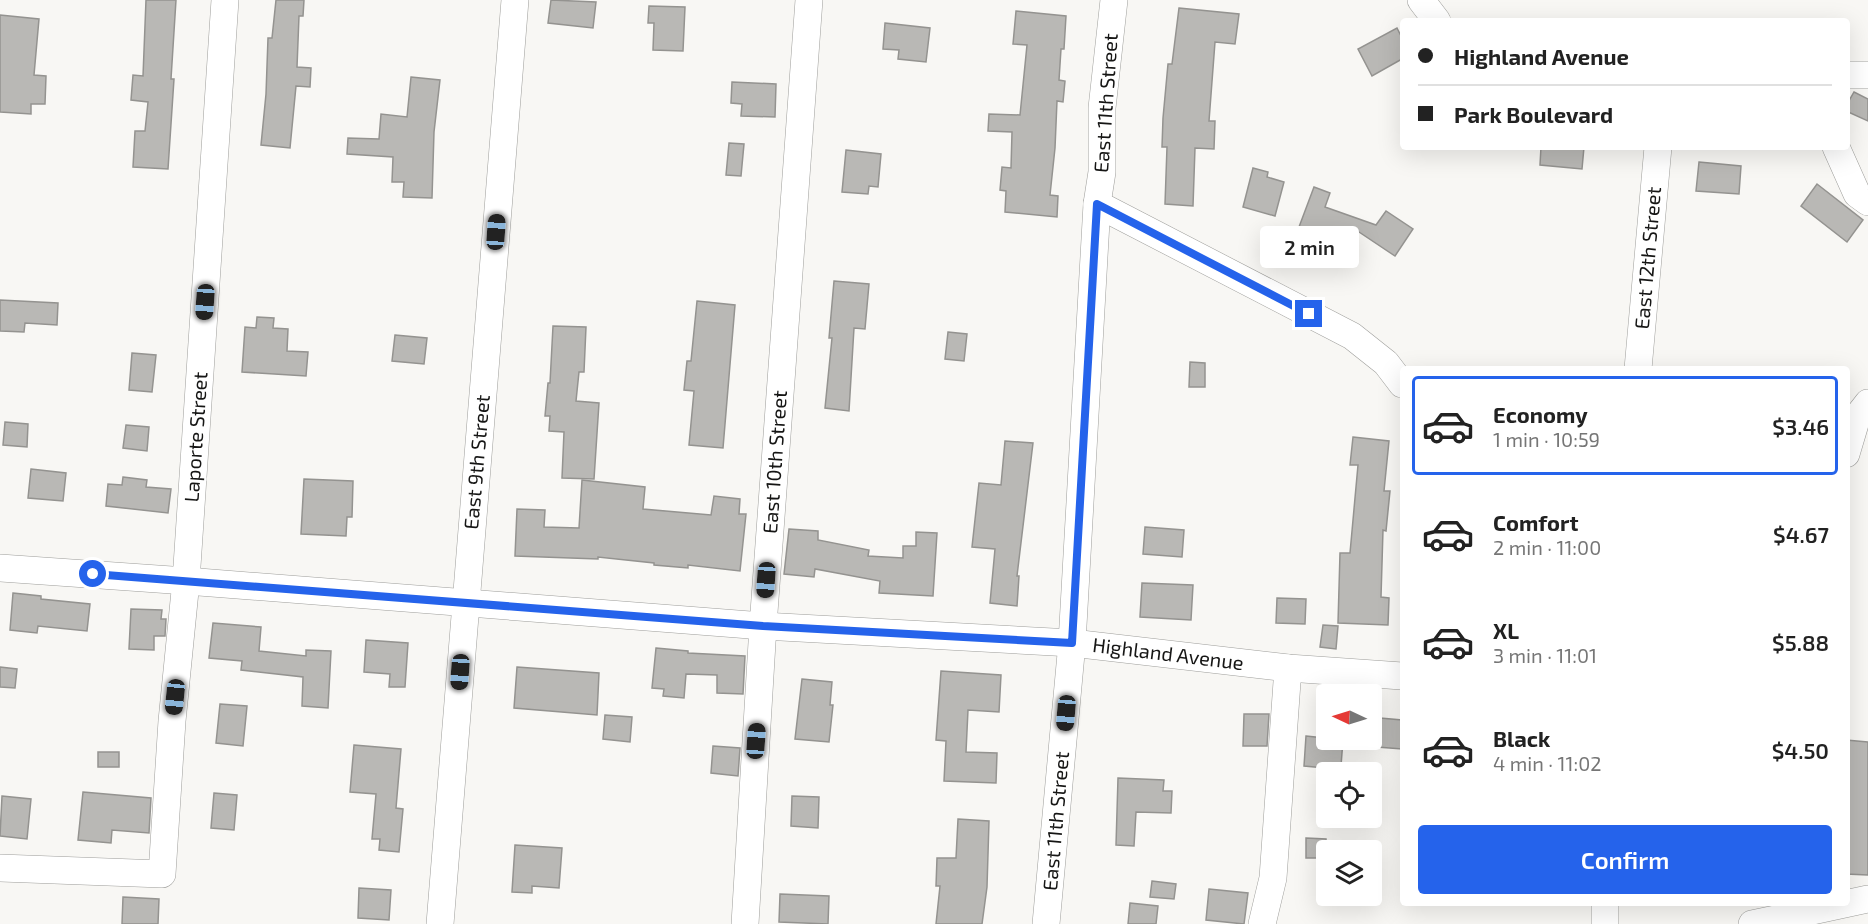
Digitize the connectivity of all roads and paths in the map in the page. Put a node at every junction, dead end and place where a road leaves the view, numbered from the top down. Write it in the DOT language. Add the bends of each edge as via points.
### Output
graph roads {
  1 [pos="225,0"];
  2 [pos="515,0"];
  3 [pos="809,0"];
  4 [pos="1114,0"];
  5 [pos="1420,0"];
  6 [pos="1435,18"];
  7 [pos="1850,75"];
  8 [pos="1868,75"];
  9 [pos="1658,150"];
  10 [pos="1837,150"];
  11 [pos="1868,202"];
  12 [pos="1097,204"];
  13 [pos="1638,366"];
  14 [pos="1400,381"];
  15 [pos="1868,403"];
  16 [pos="1850,441"];
  17 [pos="0,568"];
  18 [pos="186,581"];
  19 [pos="465,603"];
  20 [pos="763,626"];
  21 [pos="1072,643"];
  22 [pos="1288,668"];
  23 [pos="1400,675"];
  24 [pos="0,868"];
  25 [pos="1868,899"];
  26 [pos="1850,901"];
  27 [pos="1605,906"];
  28 [pos="1815,906"];
  29 [pos="440,924"];
  30 [pos="745,924"];
  31 [pos="1046,924"];
  32 [pos="1262,924"];
  33 [pos="1605,924"];
  34 [pos="1752,924"];
  1 -- 18 [label="street, Laporte Street"];
  2 -- 19 [label="street, East 9th Street"];
  3 -- 20 [label="street, East 10th Street"];
  4 -- 12 [label="street, East 11th Street"];
  5 -- 6 [label="street"];
  7 -- 8 [label="street"];
  9 -- 13 [label="street, East 12th Street"];
  10 -- 11 [label="street" via="1857,194"];
  12 -- 14 [label="street" via="1352,336 1386,363"];
  12 -- 21 [label="street, East 11th Street"];
  15 -- 16 [label="street" via="1857,417"];
  17 -- 18 [label="street, Highland Avenue"];
  18 -- 19 [label="street, Highland Avenue"];
  18 -- 24 [label="street, Laporte Street" via="162,874"];
  19 -- 20 [label="street, Highland Avenue"];
  19 -- 29 [label="street, East 9th Street"];
  20 -- 21 [label="street, Highland Avenue"];
  20 -- 30 [label="street, East 10th Street"];
  21 -- 22 [label="street, Highland Avenue"];
  21 -- 31 [label="street, East 11th Street"];
  22 -- 23 [label="street, Highland Avenue"];
  22 -- 32 [label="street" via="1273,878"];
  25 -- 26 [label="street"];
  27 -- 33 [label="street"];
  28 -- 34 [label="street"];
}
